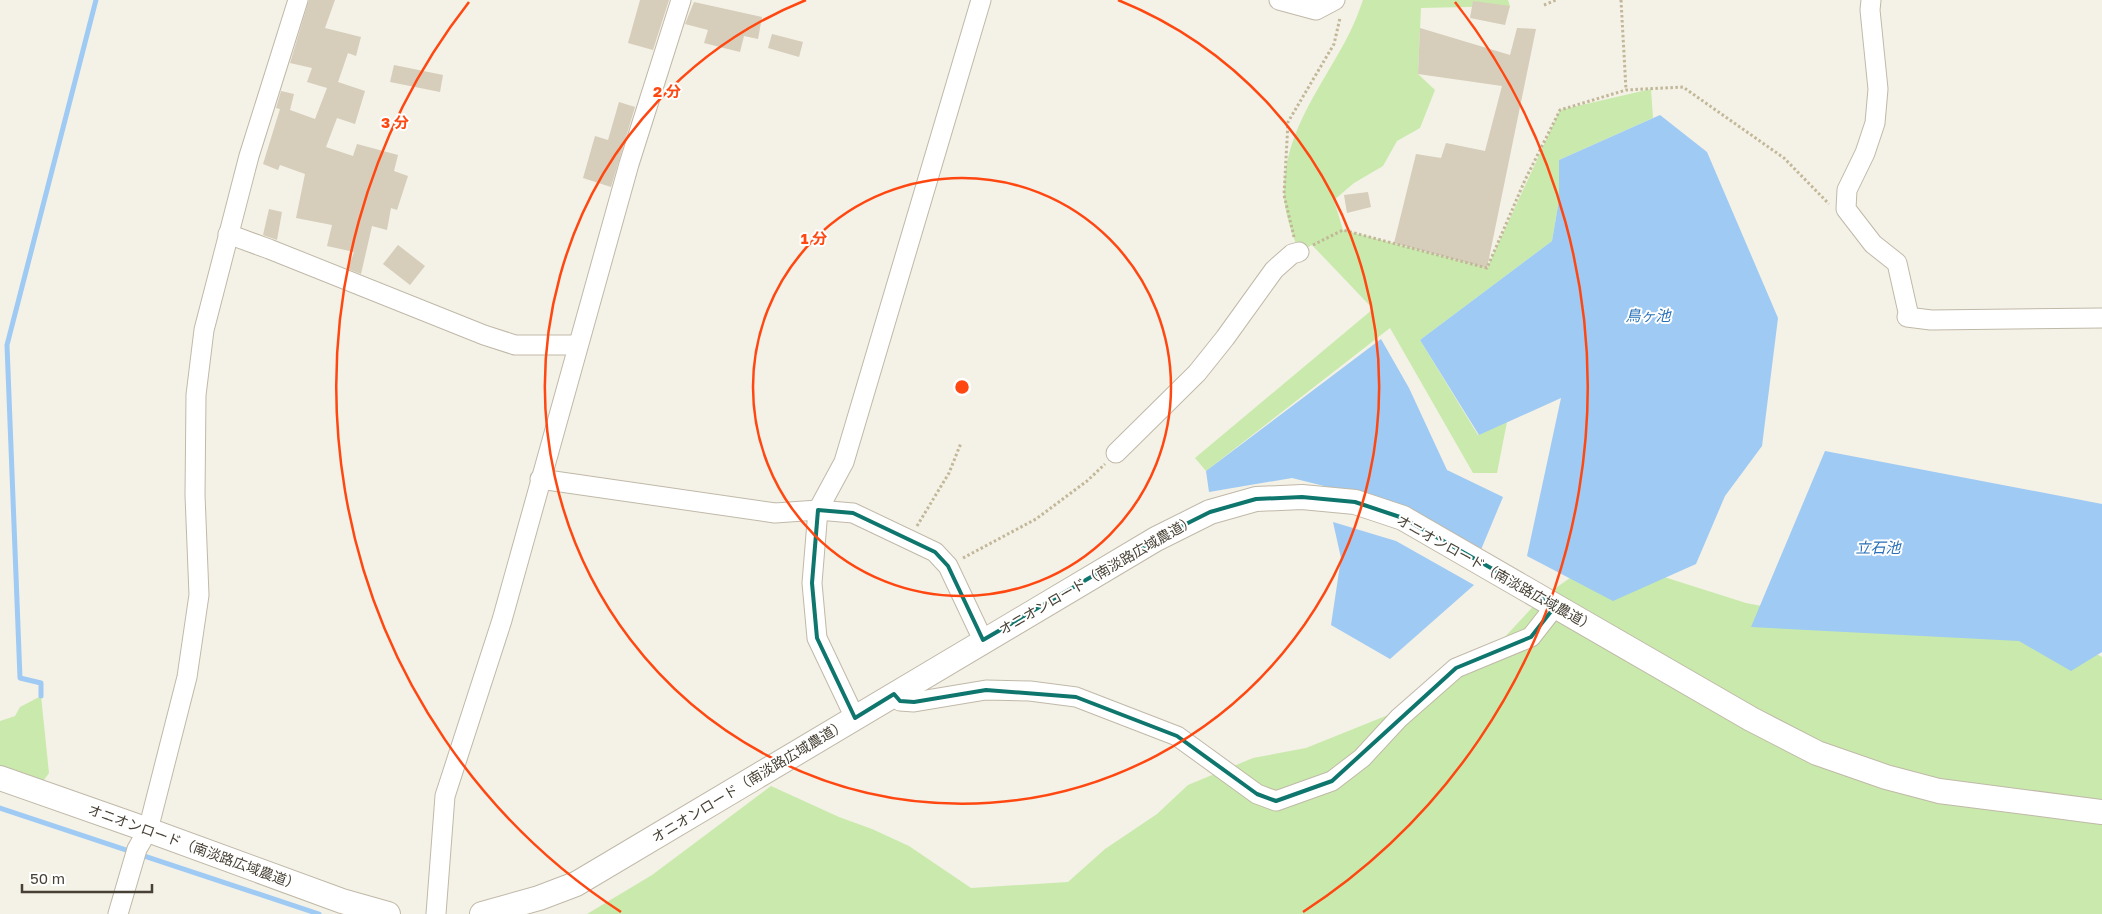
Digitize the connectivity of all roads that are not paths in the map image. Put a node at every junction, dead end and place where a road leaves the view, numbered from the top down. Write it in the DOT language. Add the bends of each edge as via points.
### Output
graph roads {
  1 [pos="298,0"];
  2 [pos="681,0"];
  3 [pos="981,0"];
  4 [pos="1280,0"];
  5 [pos="1872,0"];
  6 [pos="1337,8"];
  7 [pos="228,234"];
  8 [pos="1299,252"];
  9 [pos="2102,318"];
  10 [pos="577,345"];
  11 [pos="1116,453"];
  12 [pos="540,479"];
  13 [pos="818,510"];
  14 [pos="1556,605"];
  15 [pos="983,640"];
  16 [pos="894,694"];
  17 [pos="855,718"];
  18 [pos="0,778"];
  19 [pos="2102,812"];
  20 [pos="140,847"];
  21 [pos="118,914"];
  22 [pos="388,914"];
  23 [pos="436,914"];
  24 [pos="482,914"];
  1 -- 7 [label="street"];
  2 -- 10 [label="street"];
  3 -- 13 [label="street" via="844,462"];
  4 -- 6 [label="street" via="1316,10"];
  5 -- 9 [label="street" via="1870,10 1878,89 1875,123 1848,190 1846,209 1874,244 1897,263 1907,317 1931,320"];
  7 -- 10 [label="street" via="514,345"];
  7 -- 20 [label="street" via="204,330 196,395 194,495 199,595 187,677"];
  8 -- 11 [label="street" via="1274,270 1197,373"];
  10 -- 12 [label="street"];
  12 -- 13 [label="street" via="775,513"];
  12 -- 23 [label="street" via="502,620 445,796"];
  13 -- 15 [label="street" via="853,512 935,552 948,566"];
  13 -- 17 [label="street" via="812,582 817,638"];
  14 -- 15 [label="street, オニオンロード（南淡路広域農道）" via="1403,518 1355,502 1302,497 1256,499 1210,512 1156,539"];
  14 -- 16 [label="street" via="1531,637 1456,668 1399,718 1362,758 1332,781 1276,801 1257,794 1177,736 1076,697 1030,690 986,690 914,702 900,700"];
  14 -- 19 [label="street, オニオンロード（南淡路広域農道）" via="1751,719 1817,753 1939,791"];
  15 -- 16 [label="street, オニオンロード（南淡路広域農道）"];
  16 -- 17 [label="street, オニオンロード（南淡路広域農道）"];
  17 -- 24 [label="street, オニオンロード（南淡路広域農道）" via="576,884"];
  18 -- 20 [label="street, オニオンロード（南淡路広域農道）"];
  20 -- 21 [label="street"];
  20 -- 22 [label="street, オニオンロード（南淡路広域農道）"];
}
